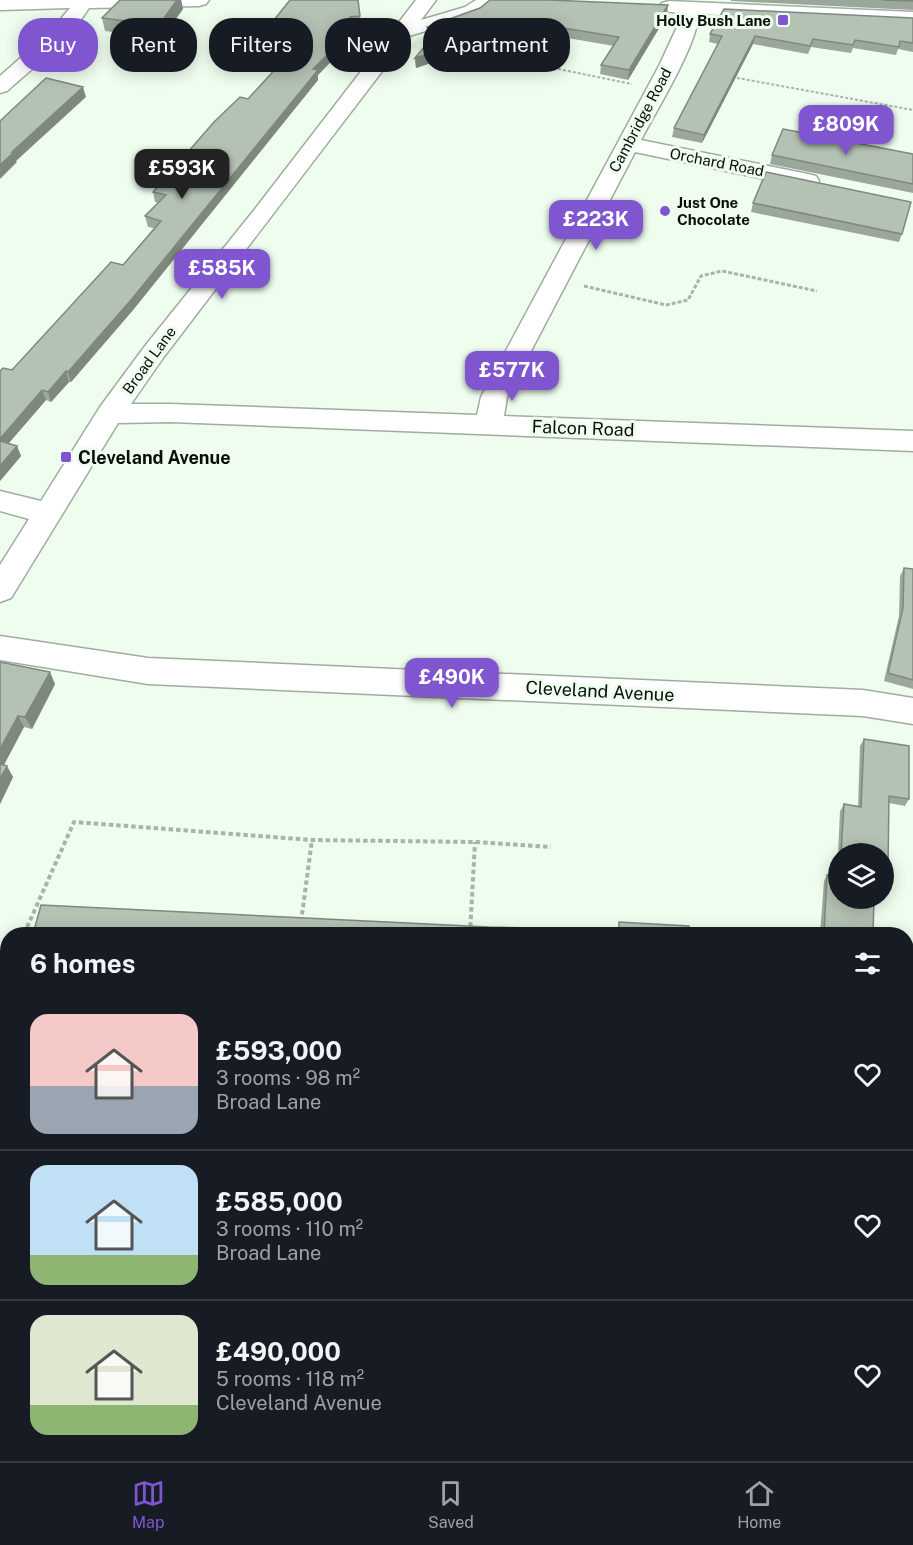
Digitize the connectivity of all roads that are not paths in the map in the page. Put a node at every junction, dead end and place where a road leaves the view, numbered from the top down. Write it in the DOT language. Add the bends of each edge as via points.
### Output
graph roads {
  1 [pos="199,0"];
  2 [pos="426,0"];
  3 [pos="490,0"];
  4 [pos="143,1"];
  5 [pos="83,3"];
  6 [pos="0,4"];
  7 [pos="654,6"];
  8 [pos="690,8"];
  9 [pos="913,18"];
  10 [pos="411,21"];
  11 [pos="411,29"];
  12 [pos="372,72"];
  13 [pos="0,87"];
  14 [pos="627,144"];
  15 [pos="833,186"];
  16 [pos="110,414"];
  17 [pos="489,424"];
  18 [pos="913,441"];
  19 [pos="0,501"];
  20 [pos="48,513"];
  21 [pos="0,590"];
  22 [pos="0,648"];
  23 [pos="913,711"];
  1 -- 4 [label="street"];
  2 -- 10 [label="street, Broad Lane"];
  3 -- 11 [label="street" via="472,11"];
  4 -- 5 [label="street"];
  5 -- 6 [label="street"];
  5 -- 13 [label="street" via="62,31"];
  7 -- 8 [label="street"];
  8 -- 9 [label="street"];
  8 -- 14 [label="street, Cambridge Road" via="687,29"];
  12 -- 16 [label="street, Broad Lane"];
  14 -- 15 [label="street, Orchard Road"];
  14 -- 17 [label="street, Cambridge Road" via="494,397"];
  16 -- 17 [label="street, Falcon Road"];
  16 -- 20 [label="street, Broad Lane"];
  17 -- 18 [label="street, Falcon Road"];
  19 -- 20 [label="street"];
  20 -- 21 [label="street, Broad Lane"];
  22 -- 23 [label="street, Cleveland Avenue" via="148,671 863,702"];
}
